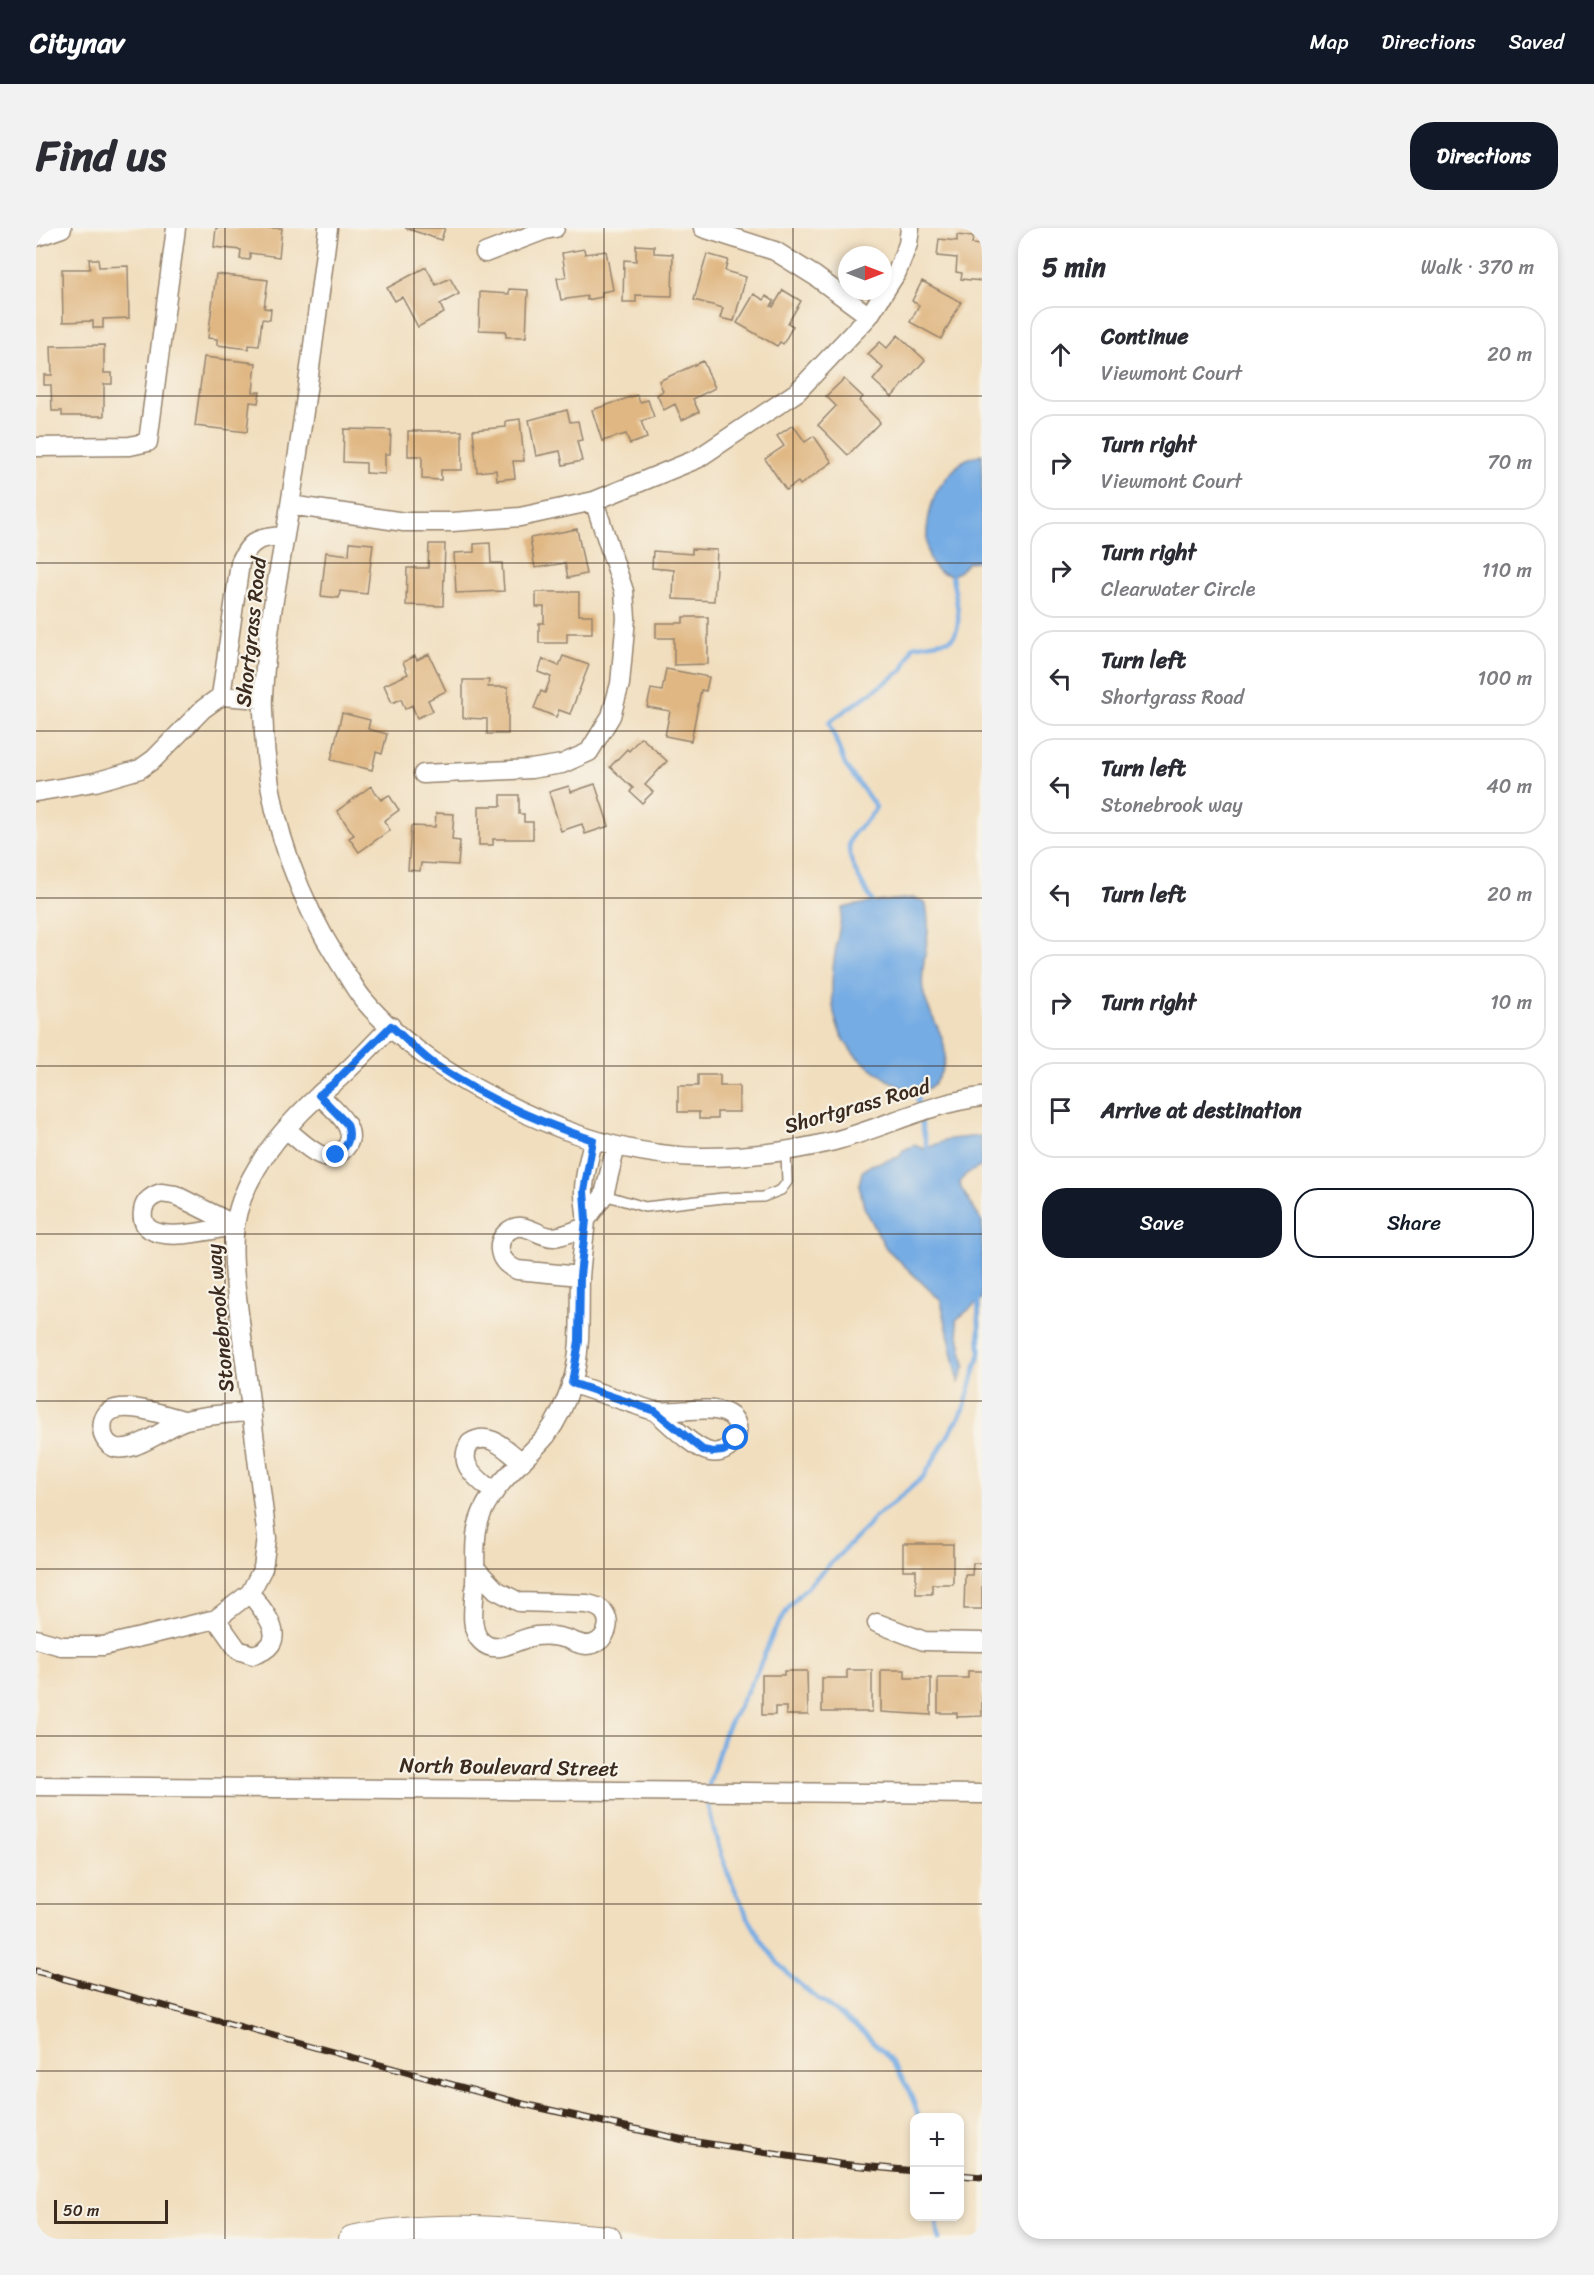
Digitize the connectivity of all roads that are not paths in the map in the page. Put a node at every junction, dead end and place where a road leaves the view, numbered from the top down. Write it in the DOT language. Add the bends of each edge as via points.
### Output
graph roads {
  1 [pos="62,228"];
  2 [pos="176,228"];
  3 [pos="328,228"];
  4 [pos="555,228"];
  5 [pos="703,228"];
  6 [pos="910,228"];
  7 [pos="36,237"];
  8 [pos="485,253"];
  9 [pos="869,316"];
  10 [pos="36,447"];
  11 [pos="594,501"];
  12 [pos="290,505"];
  13 [pos="285,536"];
  14 [pos="221,696"];
  15 [pos="262,699"];
  16 [pos="423,774"];
  17 [pos="36,792"];
  18 [pos="391,1026"];
  19 [pos="319,1095"];
  20 [pos="982,1096"];
  21 [pos="286,1130"];
  22 [pos="593,1140"];
  23 [pos="615,1146"];
  24 [pos="786,1151"];
  25 [pos="604,1195"];
  26 [pos="585,1223"];
  27 [pos="580,1276"];
  28 [pos="572,1383"];
  29 [pos="252,1411"];
  30 [pos="655,1411"];
  31 [pos="184,1420"];
  32 [pos="522,1462"];
  33 [pos="494,1493"];
  34 [pos="476,1569"];
  35 [pos="250,1593"];
  36 [pos="216,1619"];
  37 [pos="877,1623"];
  38 [pos="36,1639"];
  39 [pos="982,1642"];
  40 [pos="36,1786"];
  41 [pos="982,1794"];
  42 [pos="455,2228"];
  43 [pos="352,2239"];
  44 [pos="402,2239"];
  45 [pos="608,2239"];
  1 -- 7 [label="street"];
  2 -- 10 [label="street" via="148,442 130,446"];
  3 -- 12 [label="street, Shortgrass Road"];
  4 -- 8 [label="street"];
  5 -- 9 [label="street" via="775,251"];
  6 -- 9 [label="street" via="897,272"];
  9 -- 11 [label="street" via="797,392 757,420 697,459"];
  11 -- 12 [label="street" via="520,517 452,522 404,522"];
  11 -- 16 [label="street" via="624,591 626,618 620,684 612,716 589,752 562,764"];
  12 -- 13 [label="street, Shortgrass Road"];
  13 -- 14 [label="street" via="268,536 252,542 240,563"];
  13 -- 15 [label="street, Shortgrass Road"];
  14 -- 15 [label="street"];
  14 -- 17 [label="street" via="140,769"];
  15 -- 18 [label="street, Shortgrass Road" via="268,773 278,827 296,882 327,944 362,998"];
  18 -- 19 [label="street, Stonebrook way"];
  18 -- 22 [label="street, Shortgrass Road" via="436,1065 483,1092 520,1112"];
  19 -- 21 [label="street, Stonebrook way"];
  19 -- 21 [label="street" via="347,1124 350,1136 344,1150 322,1156"];
  20 -- 24 [label="street, Shortgrass Road"];
  21 -- 29 [label="street, Stonebrook way" via="254,1172 235,1225 234,1266"];
  22 -- 23 [label="street, Shortgrass Road"];
  22 -- 26 [label="street" via="584,1191"];
  23 -- 24 [label="street, Shortgrass Road" via="699,1157"];
  23 -- 25 [label="street"];
  24 -- 25 [label="lane" via="787,1182 781,1190 763,1197 645,1207"];
  25 -- 26 [label="street"];
  26 -- 27 [label="street"];
  26 -- 27 [label="street" via="552,1237 523,1226 515,1227 500,1243 502,1259 517,1270"];
  27 -- 28 [label="street" via="579,1341"];
  28 -- 30 [label="street"];
  28 -- 32 [label="street" via="561,1412"];
  29 -- 31 [label="street"];
  29 -- 35 [label="street, Stonebrook way" via="267,1538 263,1568"];
  32 -- 33 [label="street"];
  32 -- 33 [label="street" via="491,1439 470,1443 465,1450 466,1466"];
  33 -- 34 [label="street" via="478,1522"];
  34 -- 34 [label="street" via="474,1631 486,1646 495,1648 550,1635 580,1645 602,1640 608,1627 607,1617 595,1606 519,1602 496,1590"];
  35 -- 36 [label="street"];
  35 -- 36 [label="street" via="273,1624 272,1642 267,1648 253,1654 238,1650"];
  36 -- 38 [label="street" via="103,1646 60,1646"];
  37 -- 39 [label="street" via="924,1641"];
  40 -- 41 [label="street, North Boulevard Street"];
  42 -- 43 [label="main road" via="385,2232"];
  42 -- 44 [label="main road"];
  42 -- 45 [label="main road"];
}
